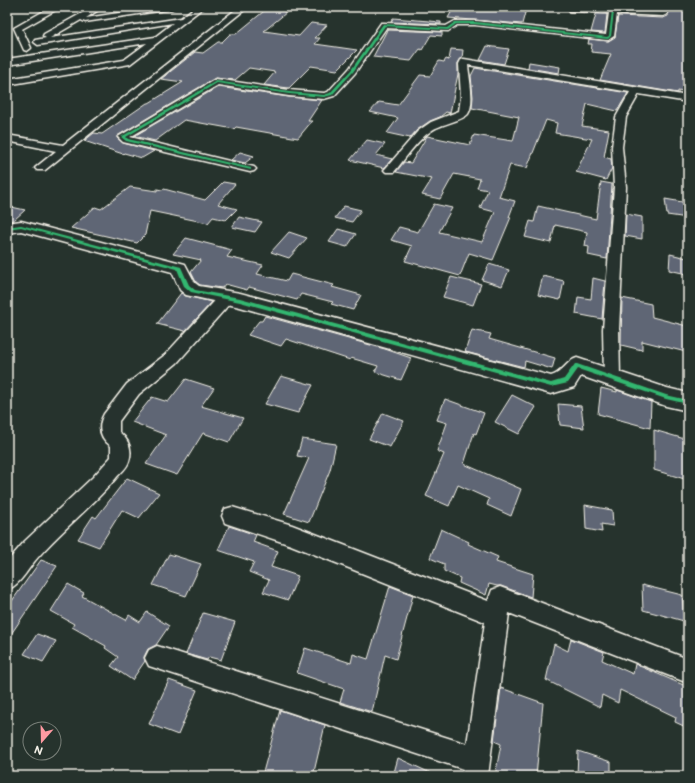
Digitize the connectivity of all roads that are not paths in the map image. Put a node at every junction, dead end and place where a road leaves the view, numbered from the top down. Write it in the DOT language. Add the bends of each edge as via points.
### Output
graph roads {
  1 [pos="57,7"];
  2 [pos="99,7"];
  3 [pos="172,7"];
  4 [pos="200,7"];
  5 [pos="244,7"];
  6 [pos="572,7"];
  7 [pos="663,7"];
  8 [pos="613,11"];
  9 [pos="183,20"];
  10 [pos="75,21"];
  11 [pos="158,39"];
  12 [pos="38,42"];
  13 [pos="27,48"];
  14 [pos="7,60"];
  15 [pos="7,82"];
  16 [pos="636,90"];
  17 [pos="688,99"];
  18 [pos="7,138"];
  19 [pos="65,149"];
  20 [pos="40,168"];
  21 [pos="250,169"];
  22 [pos="390,170"];
  23 [pos="7,228"];
  24 [pos="227,297"];
  25 [pos="612,378"];
  26 [pos="688,402"];
  27 [pos="232,516"];
  28 [pos="7,579"];
  29 [pos="498,616"];
  30 [pos="157,658"];
  31 [pos="688,671"];
  32 [pos="476,768"];
  1 -- 13 [label="street" via="18,28 16,32"];
  2 -- 10 [label="street"];
  3 -- 10 [label="street"];
  4 -- 9 [label="street"];
  5 -- 19 [label="street"];
  6 -- 8 [label="street"];
  7 -- 8 [label="street" via="663,14"];
  8 -- 21 [label="street" via="608,38 475,23 455,23 448,29 384,25 352,70 331,94 324,96 289,93 216,82 123,137"];
  9 -- 11 [label="street"];
  9 -- 12 [label="street"];
  10 -- 12 [label="street"];
  11 -- 14 [label="street"];
  11 -- 15 [label="street" via="127,62"];
  12 -- 13 [label="street"];
  13 -- 14 [label="street"];
  16 -- 17 [label="street"];
  16 -- 22 [label="street" via="464,62 464,113 445,119 421,132"];
  16 -- 25 [label="street" via="621,117 617,147 620,187 611,329"];
  18 -- 19 [label="street"];
  19 -- 20 [label="street"];
  23 -- 24 [label="street" via="21,226 179,268 187,286 193,291"];
  24 -- 25 [label="street" via="551,385 566,381 577,366"];
  24 -- 28 [label="street" via="171,359 133,389 110,419 110,435 120,443 120,460 100,483 32,548"];
  25 -- 26 [label="street"];
  27 -- 29 [label="street" via="292,535"];
  29 -- 31 [label="street" via="500,598"];
  29 -- 32 [label="street"];
  30 -- 32 [label="street"];
}
